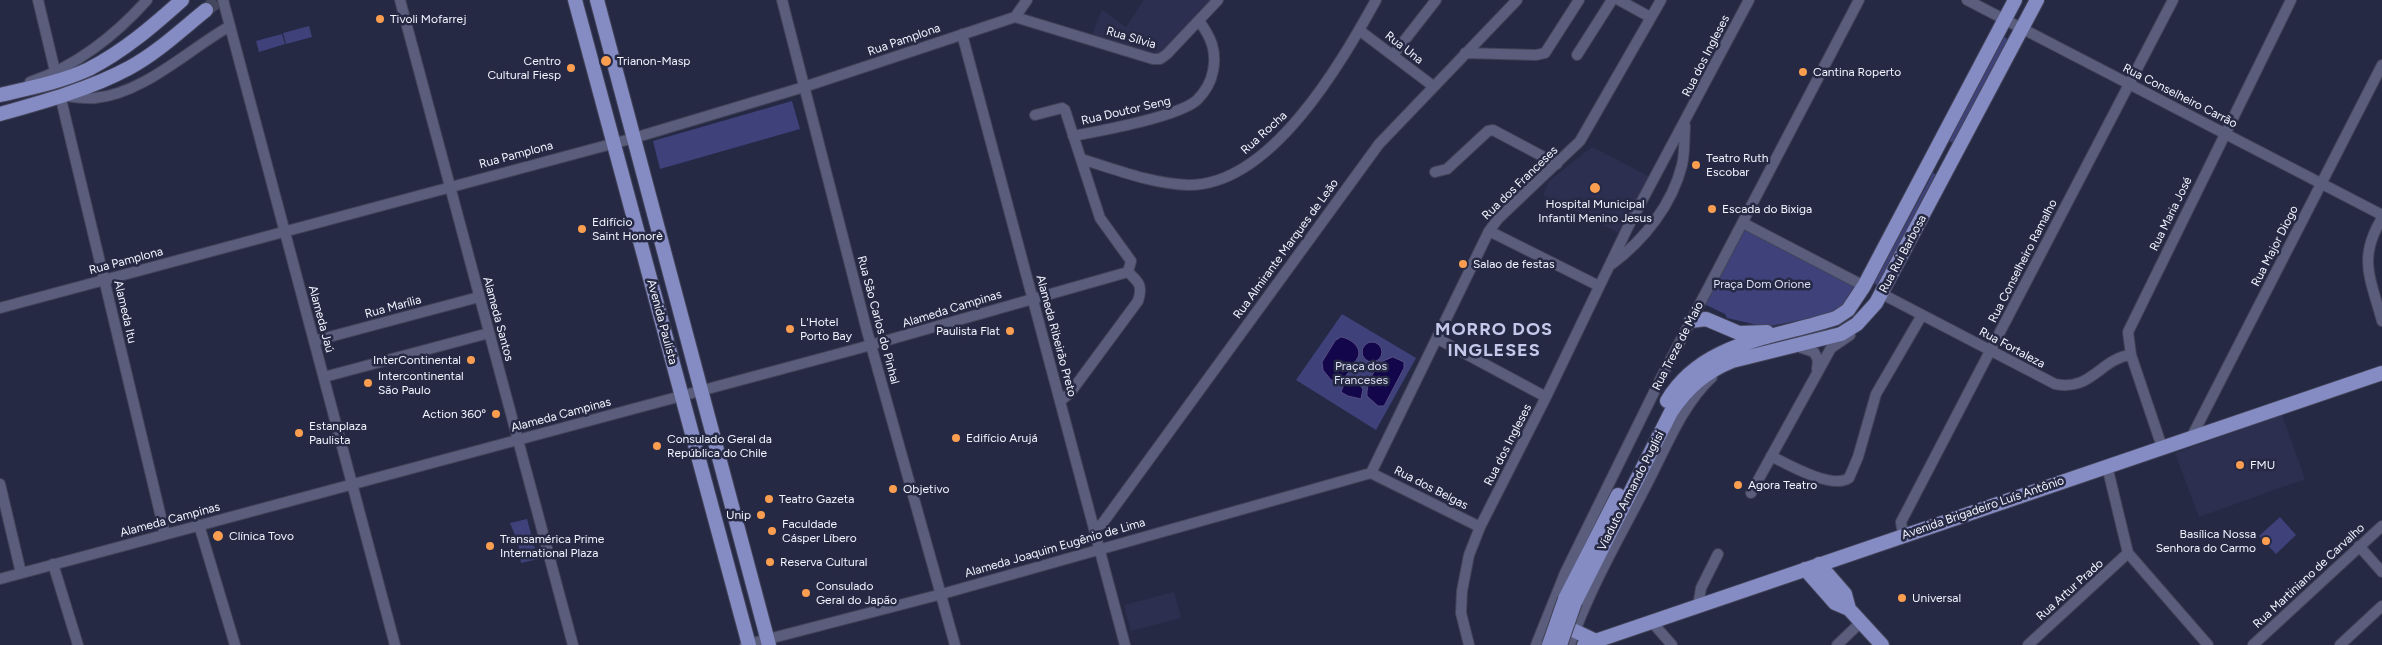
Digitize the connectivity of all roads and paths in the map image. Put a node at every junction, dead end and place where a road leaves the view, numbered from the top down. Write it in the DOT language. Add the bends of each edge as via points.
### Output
graph roads {
  1 [pos="38,0"];
  2 [pos="147,0"];
  3 [pos="182,0"];
  4 [pos="223,0"];
  5 [pos="400,0"];
  6 [pos="575,0"];
  7 [pos="596,0"];
  8 [pos="782,0"];
  9 [pos="1027,0"];
  10 [pos="1218,0"];
  11 [pos="1376,0"];
  12 [pos="1436,0"];
  13 [pos="1517,0"];
  14 [pos="1579,0"];
  15 [pos="1612,0"];
  16 [pos="1620,0"];
  17 [pos="1660,0"];
  18 [pos="1749,0"];
  19 [pos="1859,0"];
  20 [pos="1967,0"];
  21 [pos="2016,0"];
  22 [pos="2037,0"];
  23 [pos="2173,0"];
  24 [pos="2291,0"];
  25 [pos="206,10"];
  26 [pos="1015,17"];
  27 [pos="1650,17"];
  28 [pos="2005,20"];
  29 [pos="1199,21"];
  30 [pos="230,26"];
  31 [pos="2022,29"];
  32 [pos="1359,30"];
  33 [pos="962,34"];
  34 [pos="1465,53"];
  35 [pos="1577,55"];
  36 [pos="1393,56"];
  37 [pos="2382,65"];
  38 [pos="55,71"];
  39 [pos="2129,84"];
  40 [pos="1433,86"];
  41 [pos="804,87"];
  42 [pos="1,95"];
  43 [pos="60,95"];
  44 [pos="0,114"];
  45 [pos="1035,116"];
  46 [pos="1685,122"];
  47 [pos="2225,134"];
  48 [pos="1073,136"];
  49 [pos="634,138"];
  50 [pos="614,142"];
  51 [pos="1940,143"];
  52 [pos="1957,153"];
  53 [pos="1081,159"];
  54 [pos="1557,164"];
  55 [pos="1928,165"];
  56 [pos="1948,170"];
  57 [pos="1435,172"];
  58 [pos="2321,183"];
  59 [pos="449,186"];
  60 [pos="2382,217"];
  61 [pos="1743,223"];
  62 [pos="285,231"];
  63 [pos="1488,231"];
  64 [pos="1611,264"];
  65 [pos="1128,272"];
  66 [pos="105,280"];
  67 [pos="1599,286"];
  68 [pos="1864,286"];
  69 [pos="479,298"];
  70 [pos="1033,298"];
  71 [pos="1879,299"];
  72 [pos="0,308"];
  73 [pos="1922,315"];
  74 [pos="1691,321"];
  75 [pos="2382,321"];
  76 [pos="488,333"];
  77 [pos="1778,335"];
  78 [pos="1438,339"];
  79 [pos="314,341"];
  80 [pos="872,345"];
  81 [pos="1795,345"];
  82 [pos="1990,350"];
  83 [pos="2131,355"];
  84 [pos="1732,360"];
  85 [pos="1817,370"];
  86 [pos="2382,373"];
  87 [pos="324,377"];
  88 [pos="701,390"];
  89 [pos="682,396"];
  90 [pos="1546,397"];
  91 [pos="1060,401"];
  92 [pos="2190,438"];
  93 [pos="517,440"];
  94 [pos="2162,447"];
  95 [pos="1771,456"];
  96 [pos="2108,466"];
  97 [pos="1371,473"];
  98 [pos="0,484"];
  99 [pos="352,484"];
  100 [pos="1751,493"];
  101 [pos="198,525"];
  102 [pos="2382,526"];
  103 [pos="1095,527"];
  104 [pos="1480,527"];
  105 [pos="165,534"];
  106 [pos="1903,535"];
  107 [pos="2359,546"];
  108 [pos="1100,548"];
  109 [pos="2128,553"];
  110 [pos="1718,554"];
  111 [pos="53,564"];
  112 [pos="1819,564"];
  113 [pos="1806,569"];
  114 [pos="2382,572"];
  115 [pos="21,573"];
  116 [pos="0,579"];
  117 [pos="942,594"];
  118 [pos="1570,601"];
  119 [pos="1698,606"];
  120 [pos="2382,606"];
  121 [pos="1849,609"];
  122 [pos="1547,616"];
  123 [pos="1581,617"];
  124 [pos="1651,621"];
  125 [pos="1861,622"];
  126 [pos="1575,631"];
  127 [pos="768,642"];
  128 [pos="1541,643"];
  129 [pos="1590,643"];
  130 [pos="78,645"];
  131 [pos="235,645"];
  132 [pos="395,645"];
  133 [pos="573,645"];
  134 [pos="748,645"];
  135 [pos="955,645"];
  136 [pos="1125,645"];
  137 [pos="1469,645"];
  138 [pos="1560,645"];
  139 [pos="1570,645"];
  140 [pos="1672,645"];
  141 [pos="1838,645"];
  142 [pos="1882,645"];
  143 [pos="2028,645"];
  144 [pos="2208,645"];
  145 [pos="2253,645"];
  146 [pos="2340,645"];
  1 -- 38 [label="street"];
  2 -- 38 [label="street" via="108,38"];
  3 -- 42 [label="main road" via="130,44 88,69 44,85"];
  4 -- 30 [label="street, Alameda Jaú"];
  5 -- 59 [label="street, Alameda Santos"];
  6 -- 50 [label="main road, Avenida Paulista"];
  7 -- 49 [label="main road, Avenida Paulista"];
  8 -- 41 [label="street, Rua São Carlos do Pinhal"];
  9 -- 26 [label="street"];
  10 -- 29 [label="street, Rua Sílvia"];
  11 -- 32 [label="street, Rua Rocha"];
  12 -- 36 [label="street"];
  13 -- 34 [label="street, Rua Almirante Marques de Leão"];
  14 -- 34 [label="street" via="1545,53"];
  15 -- 35 [label="street"];
  16 -- 27 [label="street"];
  17 -- 27 [label="street, Rua dos Franceses"];
  18 -- 46 [label="street, Rua dos Ingleses"];
  19 -- 61 [label="street, Rua Treze de Maio"];
  20 -- 28 [label="street, Rua Conselheiro Carrão"];
  21 -- 28 [label="main road, Rua Rui Barbosa"];
  22 -- 31 [label="main road, Rua Rui Barbosa"];
  23 -- 39 [label="street, Rua Conselheiro Ramalho"];
  24 -- 47 [label="street, Rua Maria José"];
  25 -- 43 [label="main road" via="130,68"];
  26 -- 29 [label="street, Rua Sílvia" via="1153,59 1167,54"];
  26 -- 33 [label="street, Rua Pamplona"];
  27 -- 54 [label="street, Rua dos Franceses" via="1580,141"];
  28 -- 31 [label="street, Rua Conselheiro Carrão"];
  28 -- 51 [label="main road, Rua Rui Barbosa"];
  29 -- 48 [label="street, Rua Doutor Seng" via="1215,54 1208,87 1196,101 1177,111"];
  30 -- 43 [label="street" via="125,90 96,98"];
  30 -- 62 [label="street, Alameda Jaú"];
  31 -- 39 [label="street, Rua Conselheiro Carrão"];
  31 -- 52 [label="main road, Rua Rui Barbosa"];
  32 -- 36 [label="street, Rua Una"];
  32 -- 53 [label="street, Rua Rocha" via="1325,85 1293,125 1252,162 1228,176 1188,185"];
  33 -- 41 [label="street, Rua Pamplona"];
  33 -- 70 [label="street, Alameda Ribeirão Preto"];
  34 -- 40 [label="street, Rua Almirante Marques de Leão"];
  36 -- 40 [label="street, Rua Una"];
  37 -- 58 [label="street, Rua Major Diogo"];
  38 -- 42 [label="street" via="5,90"];
  39 -- 47 [label="street, Rua Conselheiro Carrão"];
  39 -- 82 [label="street, Rua Conselheiro Ramalho"];
  40 -- 103 [label="street, Rua Almirante Marques de Leão" via="1367,159 1102,524"];
  41 -- 49 [label="street, Rua Pamplona"];
  41 -- 80 [label="street, Rua São Carlos do Pinhal"];
  43 -- 44 [label="main road"];
  43 -- 66 [label="street, Alameda Itu"];
  45 -- 48 [label="street" via="1063,109"];
  46 -- 64 [label="street, Rua dos Ingleses"];
  46 -- 64 [label="street, Rua dos Ingleses" via="1682,163 1675,187 1635,247"];
  47 -- 58 [label="street, Rua Conselheiro Carrão"];
  47 -- 83 [label="street, Rua Maria José" via="2132,320 2128,332"];
  48 -- 53 [label="street, Rua Doutor Seng"];
  49 -- 50 [label="street, Rua Pamplona"];
  49 -- 88 [label="main road, Avenida Paulista"];
  50 -- 59 [label="street, Rua Pamplona"];
  50 -- 89 [label="main road, Avenida Paulista"];
  51 -- 52 [label="main road" via="1947,152"];
  51 -- 55 [label="main road, Rua Rui Barbosa"];
  52 -- 56 [label="main road, Rua Rui Barbosa"];
  53 -- 65 [label="street, Rua Doutor Seng" via="1100,218 1131,261"];
  54 -- 57 [label="street" via="1493,130 1447,169"];
  54 -- 63 [label="street, Rua dos Franceses"];
  55 -- 56 [label="main road" via="1941,164"];
  55 -- 68 [label="main road, Rua Rui Barbosa"];
  56 -- 71 [label="main road, Rua Rui Barbosa"];
  58 -- 60 [label="street, Rua Conselheiro Carrão"];
  58 -- 92 [label="street, Rua Major Diogo"];
  59 -- 62 [label="street, Rua Pamplona"];
  59 -- 69 [label="street, Alameda Santos"];
  60 -- 75 [label="street" via="2367,254"];
  61 -- 68 [label="street"];
  61 -- 74 [label="street, Rua Treze de Maio"];
  62 -- 66 [label="street, Rua Pamplona"];
  62 -- 79 [label="street, Alameda Jaú"];
  63 -- 67 [label="street"];
  63 -- 78 [label="street, Rua dos Franceses"];
  64 -- 67 [label="street, Rua dos Ingleses"];
  65 -- 70 [label="street, Alameda Campinas"];
  65 -- 91 [label="street, Rua Doutor Seng" via="1139,282 1138,301 1070,393"];
  66 -- 72 [label="street, Rua Pamplona"];
  66 -- 105 [label="street, Alameda Itu"];
  67 -- 90 [label="street, Rua dos Ingleses"];
  68 -- 77 [label="main road" via="1848,310 1836,318"];
  69 -- 76 [label="street, Alameda Santos"];
  69 -- 79 [label="street, Rua Marília"];
  70 -- 80 [label="street, Alameda Campinas"];
  70 -- 91 [label="street, Alameda Ribeirão Preto"];
  71 -- 73 [label="street, Rua Fortaleza"];
  71 -- 81 [label="main road" via="1857,324 1841,334"];
  71 -- 85 [label="street, Rua Rui Barbosa" via="1875,311 1864,325 1831,348"];
  73 -- 82 [label="street, Rua Fortaleza"];
  73 -- 95 [label="street" via="1876,394 1850,478 1842,481 1818,477"];
  74 -- 77 [label="main road" via="1706,319 1739,333"];
  74 -- 122 [label="street, Rua Treze de Maio" via="1565,573"];
  76 -- 87 [label="street"];
  76 -- 93 [label="street, Alameda Santos"];
  77 -- 118 [label="main road, Viaduto Armando Puglisi" via="1735,347 1702,362 1685,377 1669,399"];
  78 -- 90 [label="street"];
  78 -- 97 [label="street, Rua dos Franceses"];
  79 -- 87 [label="street, Alameda Jaú"];
  80 -- 88 [label="street, Alameda Campinas"];
  80 -- 117 [label="street, Rua São Carlos do Pinhal"];
  81 -- 84 [label="main road"];
  81 -- 85 [label="street" via="1814,352 1818,360"];
  82 -- 83 [label="street, Rua Fortaleza" via="2064,386 2084,381 2116,359"];
  82 -- 106 [label="street, Rua Conselheiro Ramalho" via="1901,522"];
  83 -- 94 [label="street, Rua Maria José"];
  84 -- 118 [label="main road, Viaduto Armando Puglisi" via="1704,375 1681,397"];
  84 -- 123 [label="street" via="1702,387 1684,414"];
  85 -- 95 [label="street, Rua Rui Barbosa"];
  86 -- 92 [label="main road, Avenida Brigadeiro Luís Antônio"];
  87 -- 99 [label="street, Alameda Jaú"];
  88 -- 89 [label="street, Alameda Campinas"];
  88 -- 127 [label="main road, Avenida Paulista"];
  89 -- 93 [label="street, Alameda Campinas"];
  89 -- 134 [label="main road, Avenida Paulista"];
  90 -- 104 [label="street, Rua dos Ingleses"];
  91 -- 103 [label="street, Alameda Ribeirão Preto"];
  92 -- 94 [label="main road, Avenida Brigadeiro Luís Antônio"];
  93 -- 99 [label="street, Alameda Campinas"];
  93 -- 133 [label="street, Alameda Santos"];
  94 -- 96 [label="main road, Avenida Brigadeiro Luís Antônio"];
  95 -- 100 [label="street, Rua Rui Barbosa"];
  96 -- 106 [label="main road, Avenida Brigadeiro Luís Antônio"];
  96 -- 109 [label="street"];
  97 -- 104 [label="street, Rua dos Belgas"];
  97 -- 108 [label="street, Alameda Joaquim Eugênio de Lima"];
  98 -- 115 [label="street"];
  99 -- 101 [label="street, Alameda Campinas"];
  99 -- 132 [label="street, Alameda Jaú"];
  101 -- 105 [label="street, Alameda Campinas"];
  101 -- 131 [label="street"];
  102 -- 107 [label="street, Rua Martiniano de Carvalho"];
  103 -- 108 [label="street, Alameda Ribeirão Preto"];
  104 -- 137 [label="street, Rua dos Ingleses" via="1469,555 1462,591 1462,613"];
  105 -- 111 [label="street, Alameda Campinas"];
  106 -- 112 [label="main road, Avenida Brigadeiro Luís Antônio"];
  107 -- 114 [label="street"];
  107 -- 145 [label="street, Rua Martiniano de Carvalho"];
  108 -- 117 [label="street, Alameda Joaquim Eugênio de Lima"];
  108 -- 136 [label="street, Alameda Ribeirão Preto"];
  109 -- 143 [label="street, Rua Artur Prado"];
  109 -- 144 [label="street"];
  110 -- 119 [label="street" via="1701,588"];
  111 -- 115 [label="street, Alameda Campinas"];
  111 -- 130 [label="street"];
  112 -- 113 [label="main road, Avenida Brigadeiro Luís Antônio"];
  112 -- 121 [label="main road" via="1845,594"];
  113 -- 119 [label="main road, Avenida Brigadeiro Luís Antônio"];
  113 -- 121 [label="main road" via="1835,603"];
  115 -- 116 [label="street, Alameda Campinas"];
  117 -- 127 [label="street, Alameda Joaquim Eugênio de Lima"];
  117 -- 135 [label="street, Rua São Carlos do Pinhal"];
  118 -- 128 [label="main road, Viaduto Armando Puglisi, bridge"];
  118 -- 138 [label="main road, Viaduto Armando Puglisi, bridge"];
  119 -- 124 [label="main road, Avenida Brigadeiro Luís Antônio"];
  120 -- 146 [label="street"];
  121 -- 125 [label="main road"];
  122 -- 123 [label="street" via="1563,625"];
  122 -- 128 [label="street, Rua Treze de Maio"];
  123 -- 126 [label="street"];
  124 -- 129 [label="main road, Avenida Brigadeiro Luís Antônio"];
  124 -- 140 [label="street"];
  125 -- 141 [label="street"];
  125 -- 142 [label="main road"];
  126 -- 128 [label="street" via="1558,631"];
  126 -- 129 [label="main road"];
  126 -- 139 [label="street"];
  127 -- 134 [label="street, Alameda Joaquim Eugênio de Lima"];
}
